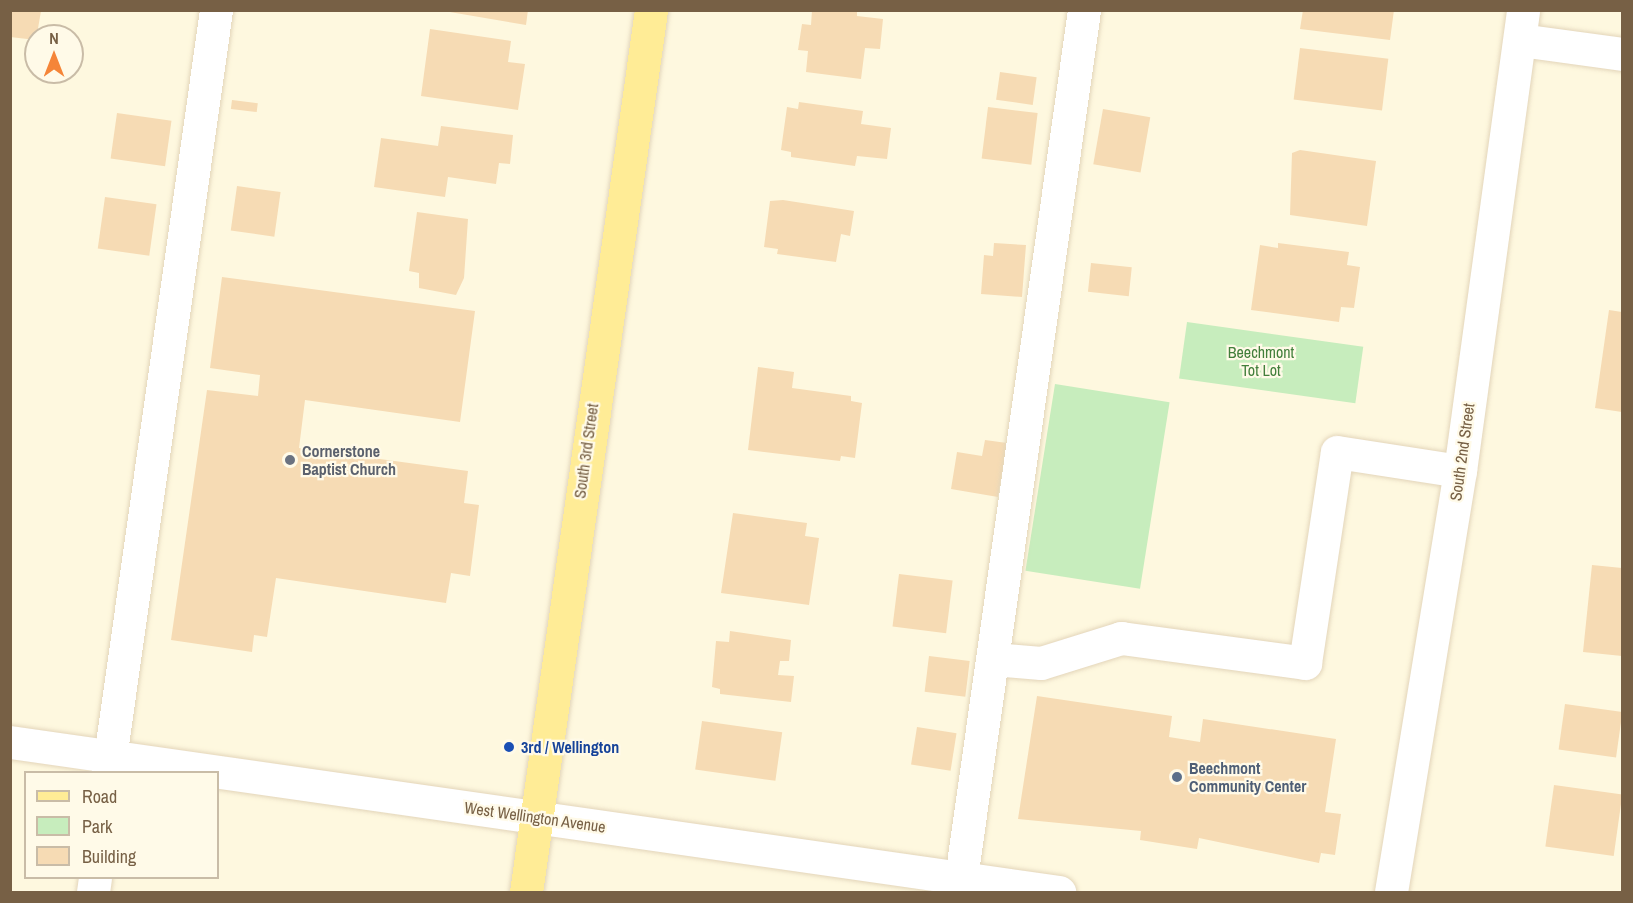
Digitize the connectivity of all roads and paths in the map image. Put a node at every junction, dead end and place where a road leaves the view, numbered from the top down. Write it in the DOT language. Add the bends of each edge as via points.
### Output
graph roads {
  1 [pos="216,10"];
  2 [pos="651,10"];
  3 [pos="1084,10"];
  4 [pos="1522,25"];
  5 [pos="1623,54"];
  6 [pos="1460,471"];
  7 [pos="993,659"];
  8 [pos="10,742"];
  9 [pos="109,764"];
  10 [pos="164,771"];
  11 [pos="219,778"];
  12 [pos="536,818"];
  13 [pos="960,886"];
  14 [pos="526,892"];
  15 [pos="1059,892"];
  16 [pos="1391,892"];
  1 -- 9 [label="street"];
  2 -- 12 [label="main road, South 3rd Street"];
  3 -- 7 [label="street"];
  4 -- 5 [label="street"];
  4 -- 6 [label="street, South 2nd Street"];
  6 -- 7 [label="street" via="1337,452 1305,663 1121,639 1041,663"];
  6 -- 16 [label="street, South 2nd Street"];
  7 -- 13 [label="street"];
  8 -- 9 [label="street, West Wellington Avenue"];
  9 -- 10 [label="street, West Wellington Avenue"];
  11 -- 12 [label="street, West Wellington Avenue"];
  12 -- 13 [label="street, West Wellington Avenue"];
  12 -- 14 [label="main road, South 3rd Street"];
  13 -- 15 [label="street, West Wellington Avenue"];
}
